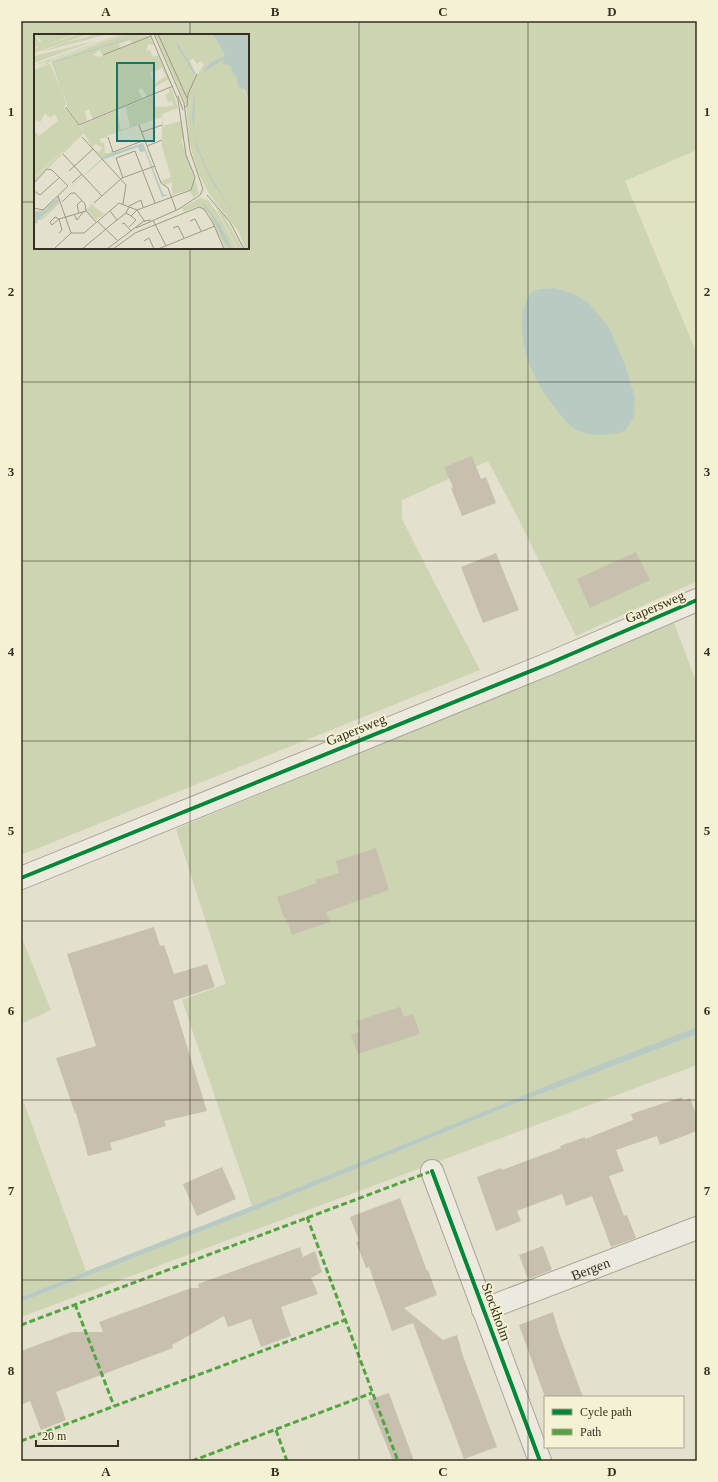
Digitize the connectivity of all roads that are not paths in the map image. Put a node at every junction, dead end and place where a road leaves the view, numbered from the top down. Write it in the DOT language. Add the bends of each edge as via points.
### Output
graph roads {
  1 [pos="697,600"];
  2 [pos="21,878"];
  3 [pos="432,1171"];
  4 [pos="697,1228"];
  5 [pos="483,1310"];
  6 [pos="540,1461"];
  1 -- 2 [label="street, Gapersweg" via="548,664"];
  3 -- 5 [label="street, Stockholm"];
  4 -- 5 [label="street, Bergen"];
  5 -- 6 [label="street, Stockholm"];
}
